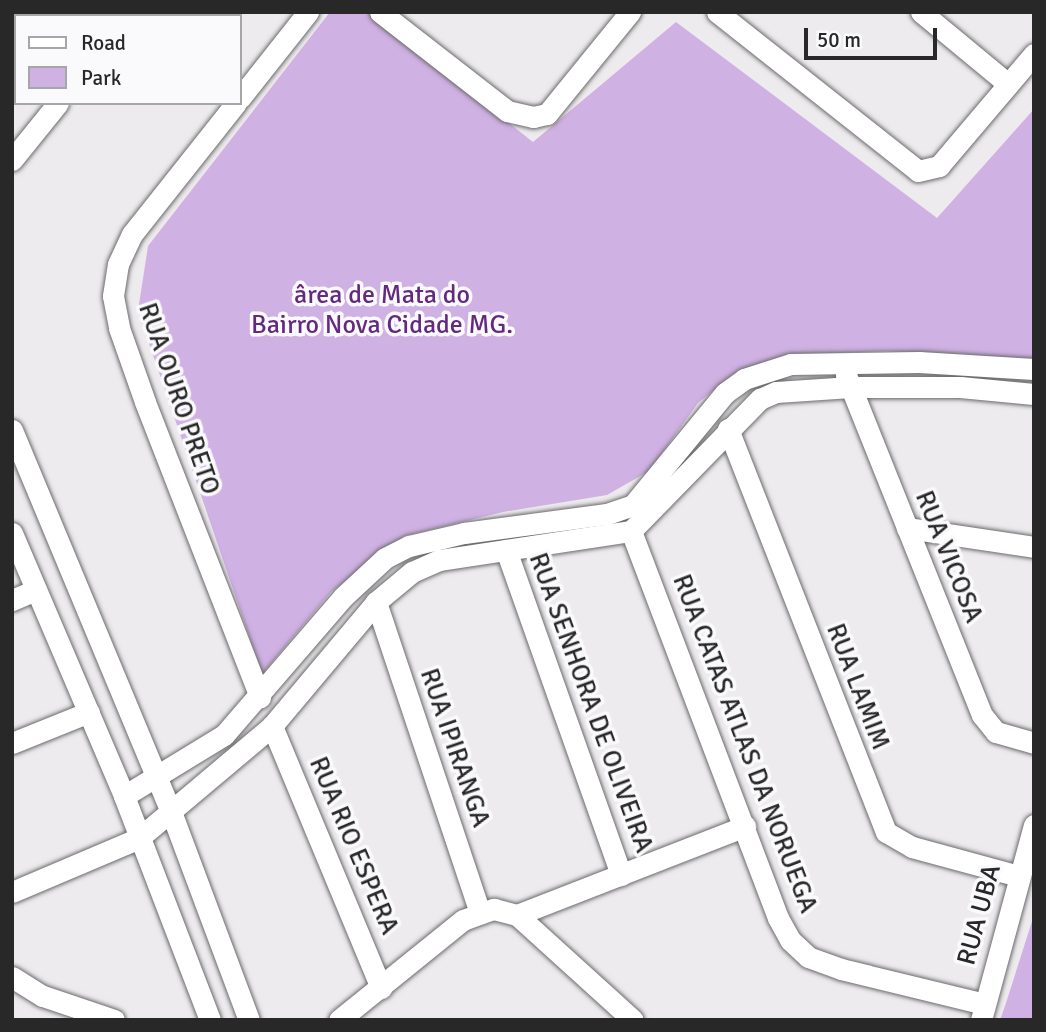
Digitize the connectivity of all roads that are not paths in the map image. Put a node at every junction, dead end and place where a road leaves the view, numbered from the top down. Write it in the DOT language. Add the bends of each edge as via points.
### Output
graph roads {
  1 [pos="308,12"];
  2 [pos="380,12"];
  3 [pos="716,12"];
  4 [pos="921,12"];
  5 [pos="619,16"];
  6 [pos="1034,54"];
  7 [pos="1008,84"];
  8 [pos="242,96"];
  9 [pos="56,105"];
  10 [pos="234,105"];
  11 [pos="12,160"];
  12 [pos="841,363"];
  13 [pos="1034,369"];
  14 [pos="851,387"];
  15 [pos="1034,394"];
  16 [pos="728,429"];
  17 [pos="12,430"];
  18 [pos="907,528"];
  19 [pos="631,531"];
  20 [pos="12,533"];
  21 [pos="1034,547"];
  22 [pos="506,550"];
  23 [pos="36,590"];
  24 [pos="12,600"];
  25 [pos="376,602"];
  26 [pos="260,697"];
  27 [pos="89,712"];
  28 [pos="272,726"];
  29 [pos="12,743"];
  30 [pos="1034,743"];
  31 [pos="155,781"];
  32 [pos="124,796"];
  33 [pos="170,809"];
  34 [pos="1034,825"];
  35 [pos="745,826"];
  36 [pos="139,838"];
  37 [pos="621,875"];
  38 [pos="1019,876"];
  39 [pos="12,892"];
  40 [pos="480,912"];
  41 [pos="517,915"];
  42 [pos="12,976"];
  43 [pos="381,988"];
  44 [pos="983,1012"];
  45 [pos="114,1020"];
  46 [pos="210,1020"];
  47 [pos="249,1020"];
  48 [pos="339,1020"];
  49 [pos="633,1020"];
  1 -- 8 [label="street"];
  2 -- 5 [label="street" via="507,111 533,117 547,114"];
  3 -- 7 [label="street" via="918,171 939,166"];
  4 -- 7 [label="street"];
  6 -- 7 [label="street"];
  9 -- 11 [label="street"];
  10 -- 26 [label="street, RUA OURO PRETO" via="132,234 118,264 113,296 119,328 145,402"];
  12 -- 13 [label="street" via="978,363"];
  12 -- 14 [label="street, RUA VICOSA"];
  12 -- 26 [label="street" via="791,364 744,379 725,393 633,505 607,514 464,533 409,546 385,558 343,597"];
  14 -- 15 [label="street" via="960,387"];
  14 -- 16 [label="street" via="776,392 752,405"];
  14 -- 18 [label="street, RUA VICOSA"];
  16 -- 19 [label="street"];
  16 -- 38 [label="street, RUA LAMIM" via="886,832 912,848"];
  17 -- 31 [label="street"];
  18 -- 21 [label="street"];
  18 -- 30 [label="street, RUA VICOSA" via="985,722 996,732"];
  19 -- 22 [label="street"];
  19 -- 35 [label="street, RUA CATAS ATLAS DA NORUEGA"];
  20 -- 23 [label="street"];
  22 -- 25 [label="street" via="439,561 412,572"];
  22 -- 37 [label="street, RUA SENHORA DE OLIVEIRA"];
  23 -- 24 [label="street"];
  23 -- 27 [label="street"];
  25 -- 28 [label="street"];
  25 -- 40 [label="street, RUA IPIRANGA"];
  26 -- 31 [label="street" via="224,735"];
  27 -- 29 [label="street"];
  27 -- 32 [label="street"];
  28 -- 33 [label="street"];
  28 -- 43 [label="street, RUA RIO ESPERA"];
  31 -- 32 [label="street"];
  31 -- 33 [label="street"];
  32 -- 36 [label="street"];
  33 -- 36 [label="street"];
  33 -- 47 [label="street"];
  34 -- 38 [label="street, RUA UBA"];
  35 -- 37 [label="street"];
  35 -- 44 [label="street, RUA CATAS ATLAS DA NORUEGA" via="778,918 790,940 808,957"];
  36 -- 39 [label="street"];
  36 -- 46 [label="street"];
  37 -- 41 [label="street"];
  38 -- 44 [label="street, RUA UBA"];
  40 -- 41 [label="street" via="505,910"];
  40 -- 43 [label="street" via="463,920"];
  41 -- 49 [label="street"];
  42 -- 45 [label="street" via="43,996"];
  43 -- 48 [label="street"];
}
